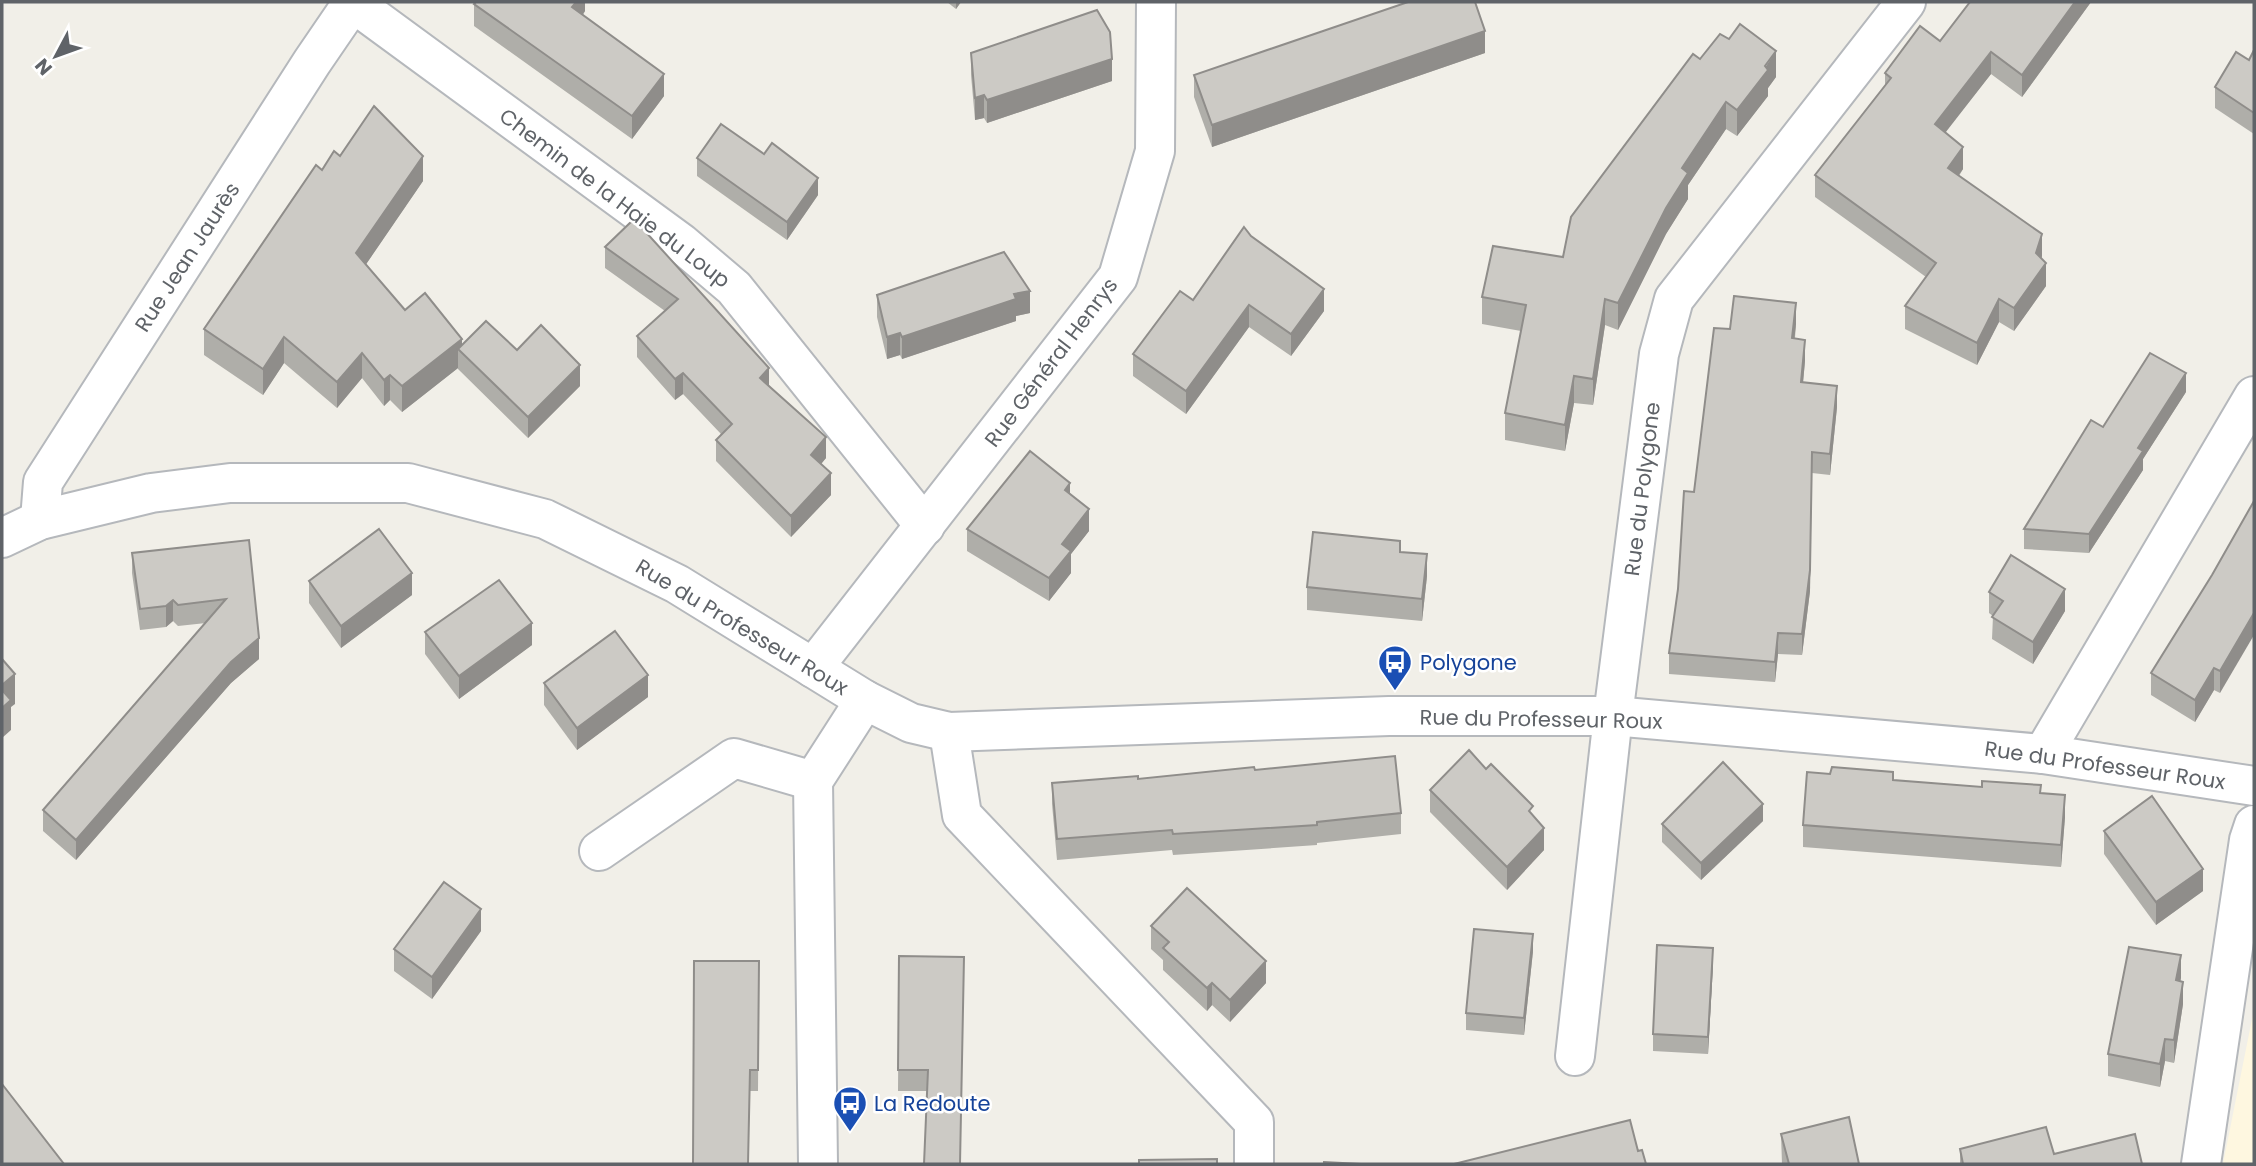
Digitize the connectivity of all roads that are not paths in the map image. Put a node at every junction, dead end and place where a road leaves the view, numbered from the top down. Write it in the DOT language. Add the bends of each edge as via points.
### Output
graph roads {
  1 [pos="352,2"];
  2 [pos="1156,2"];
  3 [pos="1906,2"];
  4 [pos="2254,397"];
  5 [pos="40,520"];
  6 [pos="925,526"];
  7 [pos="2,538"];
  8 [pos="813,668"];
  9 [pos="864,700"];
  10 [pos="1614,716"];
  11 [pos="949,732"];
  12 [pos="2043,754"];
  13 [pos="813,781"];
  14 [pos="2254,786"];
  15 [pos="2254,825"];
  16 [pos="600,851"];
  17 [pos="1575,1056"];
  18 [pos="818,1164"];
  19 [pos="1254,1164"];
  20 [pos="2201,1164"];
  1 -- 5 [label="street, Rue Jean Jaurès" via="43,482"];
  1 -- 6 [label="street, Chemin de la Haie du Loup" via="681,243 734,288"];
  2 -- 6 [label="street, Rue Général Henrys" via="1155,151 1118,277"];
  3 -- 10 [label="street, Rue du Polygone" via="1674,299 1659,354"];
  4 -- 12 [label="street"];
  5 -- 7 [label="street, Rue du Professeur Roux"];
  5 -- 8 [label="street, Rue du Professeur Roux" via="151,493 230,483 408,483 545,519 677,584"];
  6 -- 8 [label="street, Rue Général Henrys"];
  8 -- 9 [label="street, Rue du Professeur Roux"];
  9 -- 11 [label="street, Rue du Professeur Roux" via="911,723"];
  9 -- 13 [label="street"];
  10 -- 11 [label="street, Rue du Professeur Roux" via="1389,716"];
  10 -- 12 [label="street, Rue du Professeur Roux"];
  10 -- 17 [label="street, Rue du Polygone"];
  11 -- 19 [label="street" via="962,815 1254,1122"];
  12 -- 14 [label="street, Rue du Professeur Roux"];
  13 -- 16 [label="street" via="734,758"];
  13 -- 18 [label="street"];
  15 -- 20 [label="street"];
}
